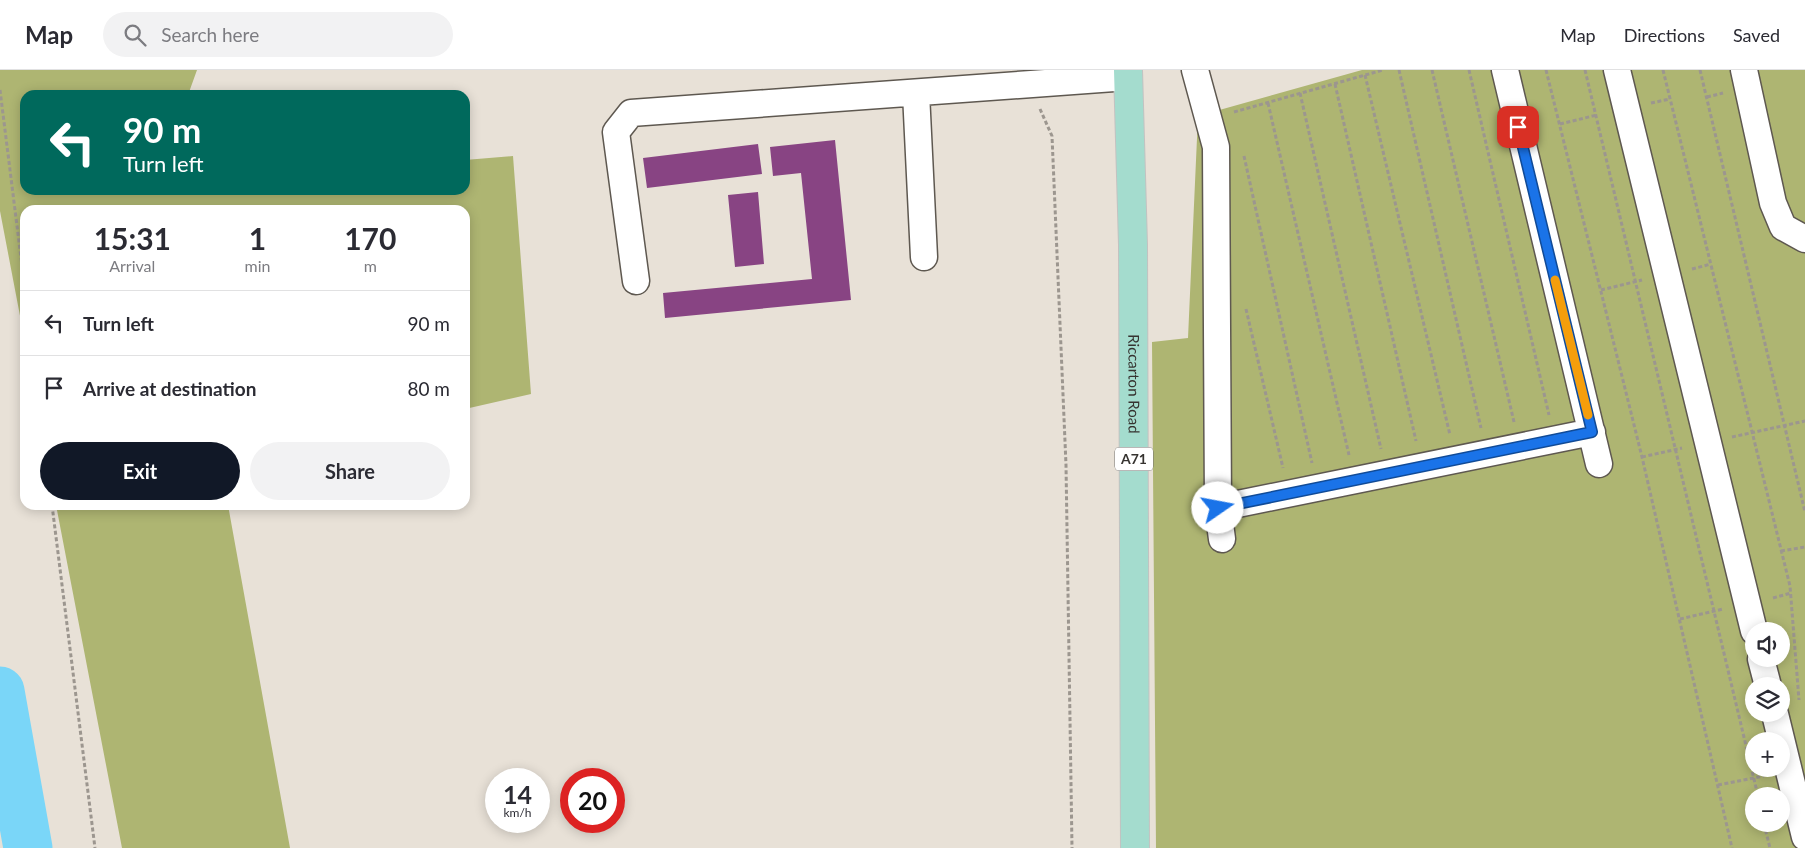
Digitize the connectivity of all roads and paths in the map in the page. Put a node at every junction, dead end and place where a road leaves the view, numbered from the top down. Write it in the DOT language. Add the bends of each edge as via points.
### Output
graph roads {
  1 [pos="1195,70"];
  2 [pos="1383,70"];
  3 [pos="1399,70"];
  4 [pos="1432,70"];
  5 [pos="1469,70"];
  6 [pos="1505,70"];
  7 [pos="1546,70"];
  8 [pos="1585,70"];
  9 [pos="1617,70"];
  10 [pos="1663,70"];
  11 [pos="1700,70"];
  12 [pos="1744,70"];
  13 [pos="1128,73"];
  14 [pos="1365,75"];
  15 [pos="1027,84"];
  16 [pos="1334,84"];
  17 [pos="0,90"];
  18 [pos="916,93"];
  19 [pos="1300,93"];
  20 [pos="1268,103"];
  21 [pos="1234,112"];
  22 [pos="1208,119"];
  23 [pos="1236,121"];
  24 [pos="1243,150"];
  25 [pos="1805,238"];
  26 [pos="20,250"];
  27 [pos="924,257"];
  28 [pos="636,281"];
  29 [pos="1244,302"];
  30 [pos="1592,432"];
  31 [pos="1555,440"];
  32 [pos="1520,447"];
  33 [pos="1487,454"];
  34 [pos="1455,460"];
  35 [pos="1599,464"];
  36 [pos="1422,467"];
  37 [pos="1387,474"];
  38 [pos="1355,480"];
  39 [pos="1318,488"];
  40 [pos="1290,494"];
  41 [pos="1218,508"];
  42 [pos="53,510"];
  43 [pos="1805,512"];
  44 [pos="1222,539"];
  45 [pos="1805,547"];
  46 [pos="1781,551"];
  47 [pos="1752,622"];
  48 [pos="1799,702"];
  49 [pos="1790,776"];
  50 [pos="1759,777"];
  51 [pos="1753,778"];
  52 [pos="1718,785"];
  53 [pos="1756,787"];
  54 [pos="1766,832"];
  55 [pos="1805,837"];
  56 [pos="95,848"];
  57 [pos="1072,848"];
  58 [pos="1135,848"];
  59 [pos="1732,848"];
  60 [pos="1770,848"];
  1 -- 22 [label="lane"];
  2 -- 14 [label="path"];
  3 -- 33 [label="path"];
  4 -- 32 [label="path"];
  5 -- 31 [label="path"];
  6 -- 30 [label="lane"];
  7 -- 52 [label="path" via="1642,457"];
  8 -- 51 [label="path"];
  9 -- 47 [label="lane"];
  10 -- 46 [label="path"];
  11 -- 43 [label="path"];
  12 -- 25 [label="lane" via="1773,203 1783,227"];
  13 -- 15 [label="lane"];
  13 -- 58 [label="main road, Riccarton Road / A71" via="1134,255"];
  14 -- 16 [label="path"];
  14 -- 34 [label="path"];
  15 -- 18 [label="lane"];
  15 -- 57 [label="path" via="1052,136 1066,465"];
  16 -- 19 [label="path"];
  16 -- 36 [label="path"];
  17 -- 26 [label="path"];
  18 -- 27 [label="lane"];
  18 -- 28 [label="lane" via="631,113 616,132"];
  19 -- 20 [label="path"];
  19 -- 37 [label="path"];
  20 -- 21 [label="path"];
  20 -- 38 [label="path"];
  21 -- 22 [label="path"];
  21 -- 23 [label="path"];
  22 -- 41 [label="lane" via="1216,147"];
  24 -- 39 [label="path"];
  29 -- 40 [label="path"];
  30 -- 31 [label="lane"];
  30 -- 35 [label="lane"];
  31 -- 32 [label="lane"];
  32 -- 33 [label="lane"];
  33 -- 34 [label="lane"];
  34 -- 36 [label="lane"];
  36 -- 37 [label="lane"];
  37 -- 38 [label="lane"];
  38 -- 39 [label="lane"];
  39 -- 40 [label="lane"];
  40 -- 41 [label="lane"];
  41 -- 44 [label="lane"];
  42 -- 56 [label="path"];
  45 -- 46 [label="path"];
  46 -- 48 [label="path" via="1790,586"];
  49 -- 55 [label="lane"];
  50 -- 51 [label="path"];
  51 -- 52 [label="path"];
  51 -- 53 [label="path"];
  52 -- 59 [label="path"];
  54 -- 60 [label="path"];
}
